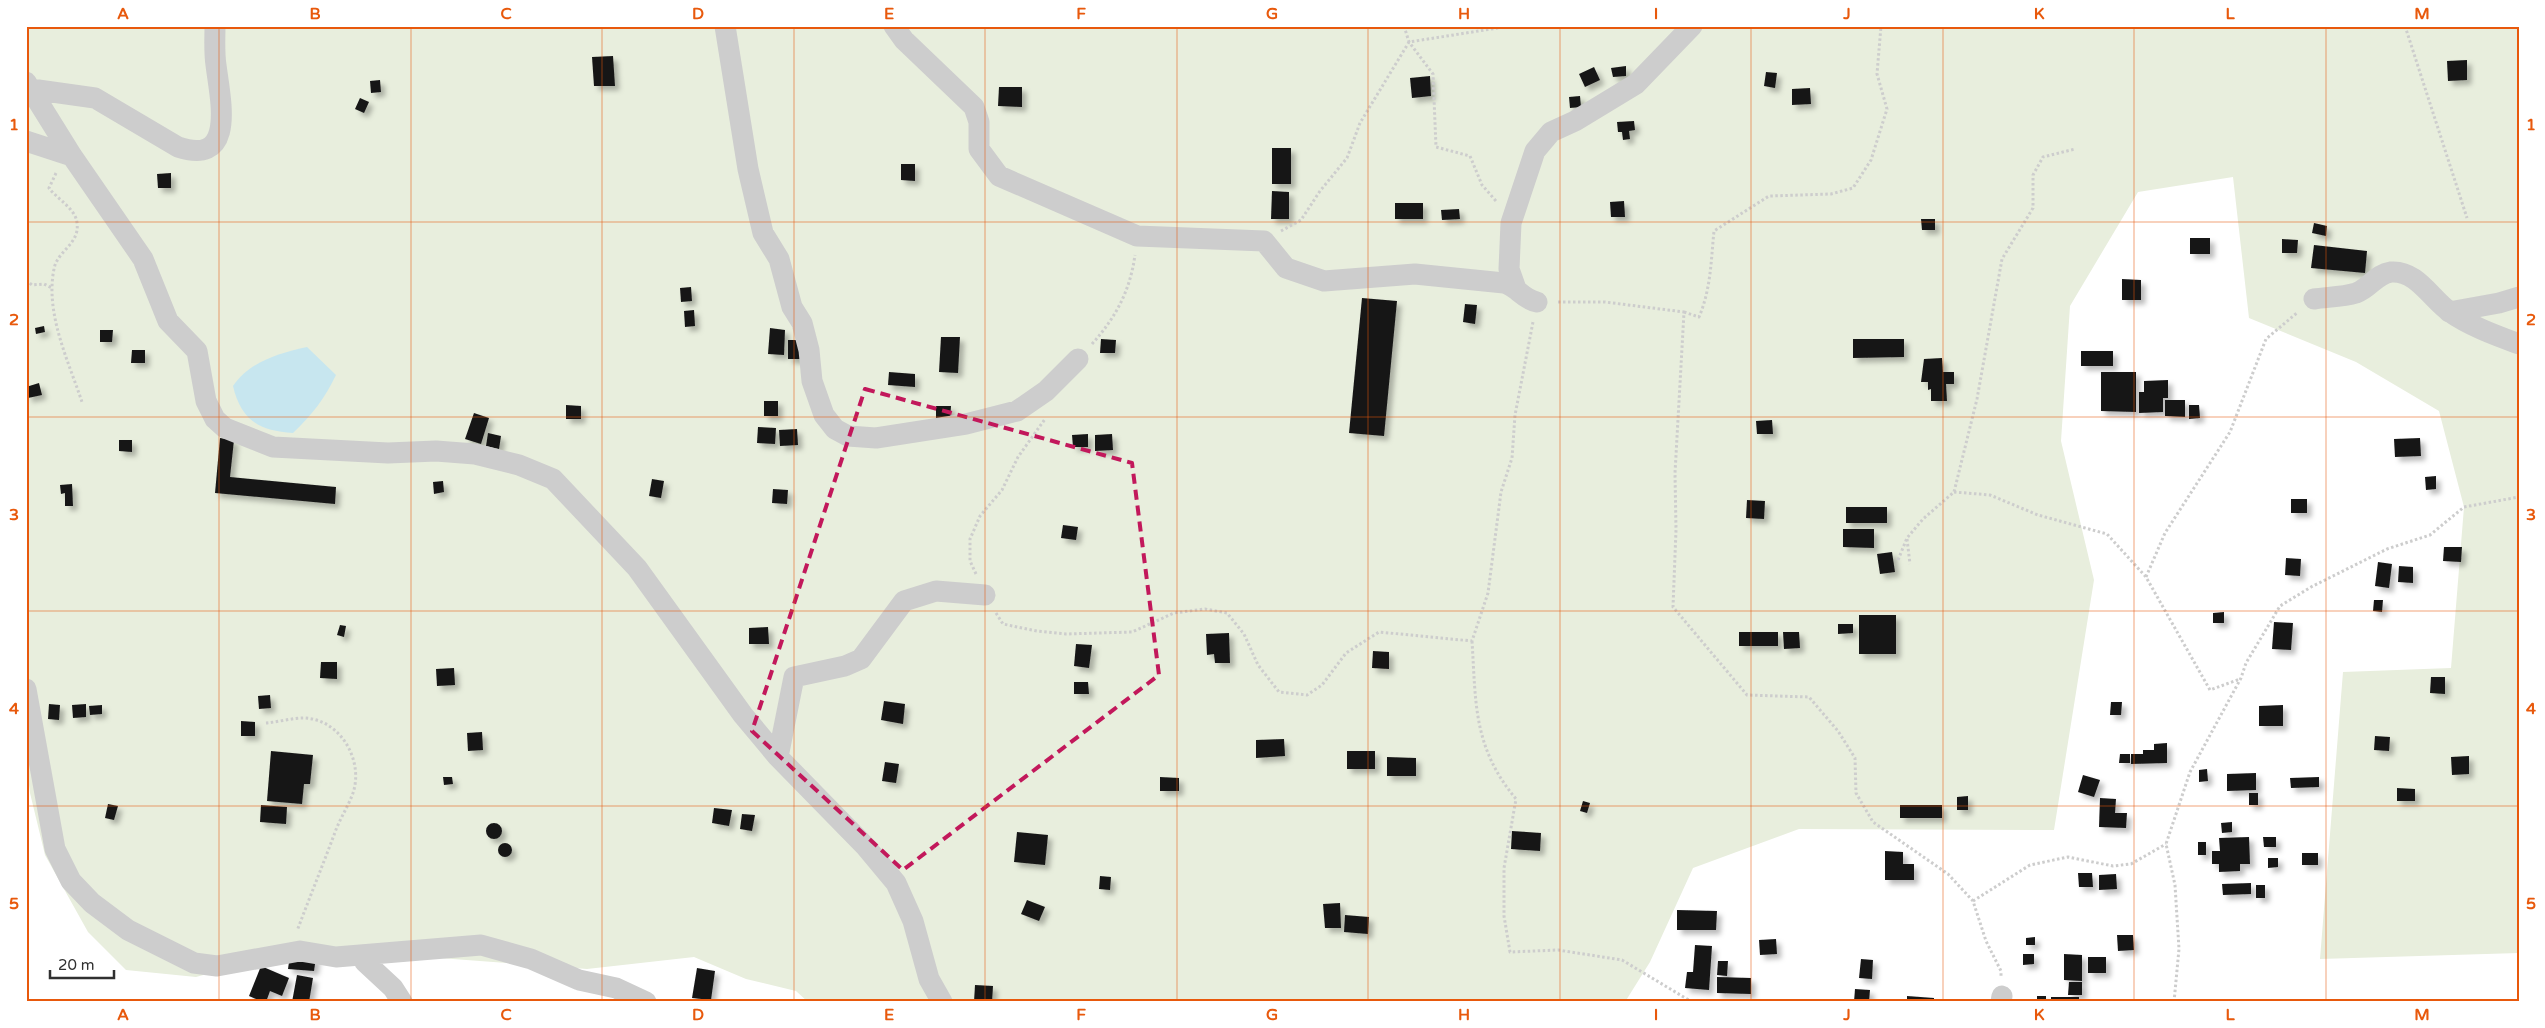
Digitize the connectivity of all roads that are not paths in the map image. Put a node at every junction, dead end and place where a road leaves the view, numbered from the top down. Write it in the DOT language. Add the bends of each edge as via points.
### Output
graph roads {
  1 [pos="215,26"];
  2 [pos="725,26"];
  3 [pos="894,26"];
  4 [pos="1692,26"];
  5 [pos="29,85"];
  6 [pos="26,141"];
  7 [pos="72,156"];
  8 [pos="1515,286"];
  9 [pos="2519,296"];
  10 [pos="2314,298"];
  11 [pos="1537,302"];
  12 [pos="2449,312"];
  13 [pos="2519,344"];
  14 [pos="1078,359"];
  15 [pos="985,595"];
  16 [pos="26,689"];
  17 [pos="778,757"];
  18 [pos="366,962"];
  19 [pos="930,979"];
  20 [pos="402,1002"];
  21 [pos="646,1002"];
  22 [pos="922,1002"];
  23 [pos="942,1002"];
  1 -- 5 [label="street" via="215,60 222,119 215,143 205,151 191,152 178,147 95,98"];
  2 -- 14 [label="street" via="748,169 763,233 779,259 792,307 802,323 812,381 824,415 834,429 848,436 876,438 966,424 1017,411 1046,391"];
  3 -- 8 [label="street" via="904,40 974,108 979,122 980,149 999,176 1137,236 1264,241 1286,268 1324,281 1415,274"];
  4 -- 8 [label="street" via="1636,84 1551,132 1536,151 1511,223 1509,269"];
  5 -- 7 [label="street"];
  6 -- 7 [label="street"];
  7 -- 17 [label="street" via="143,260 168,321 198,351 206,401 215,419 225,428 273,447 475,454 519,464 553,479 637,568 743,715"];
  8 -- 11 [label="street" via="1523,297"];
  9 -- 12 [label="street" via="2500,303"];
  10 -- 12 [label="street" via="2356,293 2379,276 2394,272 2414,278"];
  12 -- 13 [label="street"];
  15 -- 17 [label="street" via="936,591 904,601 861,659 845,666 794,677"];
  16 -- 21 [label="street" via="55,849 70,881 92,903 128,930 194,963 217,966 289,953 312,952 336,957 481,945 531,959 579,980 616,988"];
  17 -- 19 [label="street" via="866,847 896,883 913,921"];
  18 -- 20 [label="street" via="393,988"];
  19 -- 22 [label="street"];
  19 -- 23 [label="street"];
}
